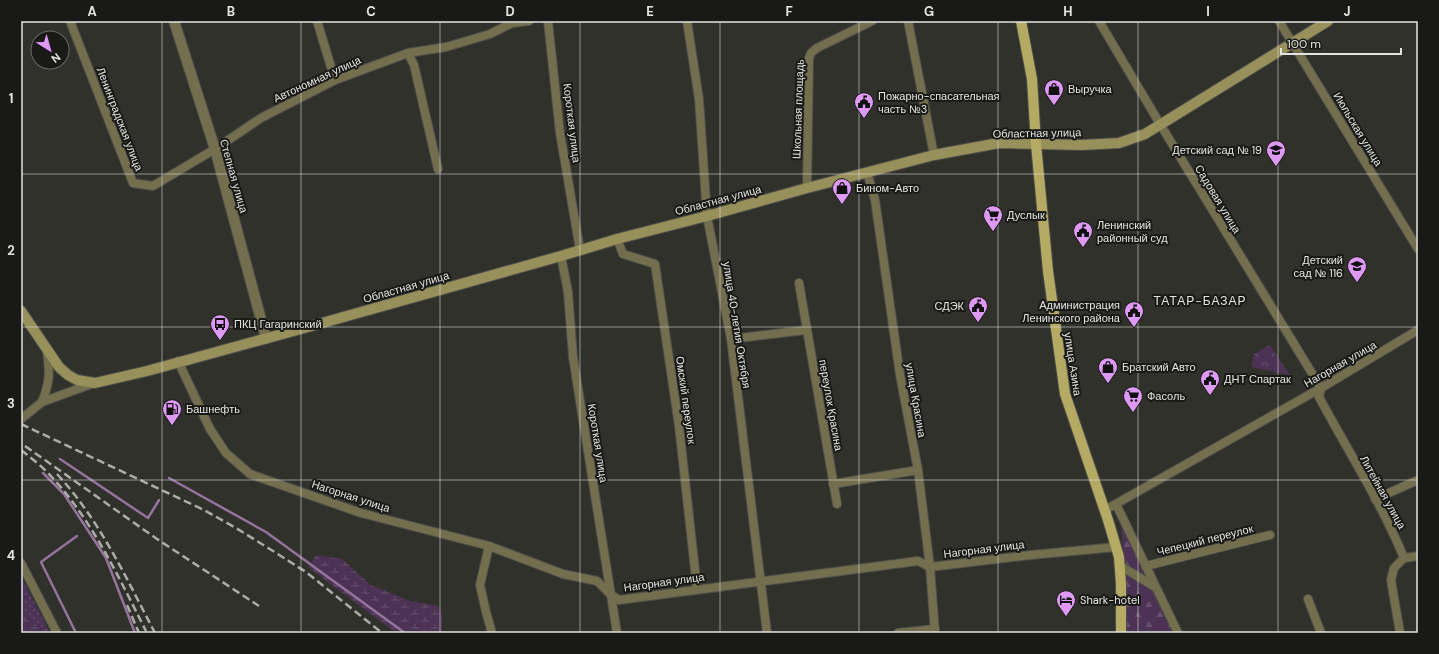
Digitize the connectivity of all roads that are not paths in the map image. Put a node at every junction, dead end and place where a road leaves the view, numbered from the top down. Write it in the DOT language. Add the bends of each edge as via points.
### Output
graph roads {
  1 [pos="70,21"];
  2 [pos="174,21"];
  3 [pos="317,21"];
  4 [pos="529,21"];
  5 [pos="548,21"];
  6 [pos="687,21"];
  7 [pos="872,21"];
  8 [pos="908,21"];
  9 [pos="1021,21"];
  10 [pos="1099,21"];
  11 [pos="1279,21"];
  12 [pos="1328,21"];
  13 [pos="1292,42"];
  14 [pos="408,53"];
  15 [pos="335,80"];
  16 [pos="1160,124"];
  17 [pos="1036,144"];
  18 [pos="215,149"];
  19 [pos="934,155"];
  20 [pos="438,169"];
  21 [pos="867,172"];
  22 [pos="807,188"];
  23 [pos="707,216"];
  24 [pos="617,238"];
  25 [pos="1418,249"];
  26 [pos="580,250"];
  27 [pos="561,256"];
  28 [pos="799,283"];
  29 [pos="21,311"];
  30 [pos="806,330"];
  31 [pos="1418,330"];
  32 [pos="266,338"];
  33 [pos="731,339"];
  34 [pos="47,351"];
  35 [pos="178,361"];
  36 [pos="95,383"];
  37 [pos="1321,388"];
  38 [pos="42,402"];
  39 [pos="21,419"];
  40 [pos="918,470"];
  41 [pos="1418,480"];
  42 [pos="834,484"];
  43 [pos="1375,499"];
  44 [pos="837,504"];
  45 [pos="1116,504"];
  46 [pos="1105,510"];
  47 [pos="1270,535"];
  48 [pos="489,546"];
  49 [pos="1116,547"];
  50 [pos="1418,556"];
  51 [pos="1404,558"];
  52 [pos="21,563"];
  53 [pos="1119,565"];
  54 [pos="1146,566"];
  55 [pos="930,567"];
  56 [pos="761,581"];
  57 [pos="1156,587"];
  58 [pos="697,588"];
  59 [pos="610,594"];
  60 [pos="1308,599"];
  61 [pos="935,631"];
  62 [pos="57,633"];
  63 [pos="492,633"];
  64 [pos="617,633"];
  65 [pos="767,633"];
  66 [pos="898,633"];
  67 [pos="1121,633"];
  68 [pos="1178,633"];
  69 [pos="1321,633"];
  70 [pos="1400,633"];
  1 -- 18 [label="street, Ленинградская улица" via="133,183 153,186"];
  2 -- 18 [label="street, Степная улица"];
  3 -- 15 [label="street"];
  4 -- 14 [label="street, Автономная улица" via="512,23 490,34 446,47"];
  5 -- 26 [label="street, Короткая улица" via="560,133"];
  6 -- 23 [label="street, улица 40-летия Октября" via="699,99"];
  7 -- 22 [label="street, Школьная площадь" via="817,48 809,58"];
  8 -- 19 [label="street"];
  9 -- 17 [label="main road, улица Азина" via="1032,79"];
  10 -- 16 [label="street, Садовая улица"];
  11 -- 13 [label="street, Июльская улица"];
  12 -- 13 [label="main road, Областная улица"];
  13 -- 16 [label="main road, Областная улица"];
  13 -- 25 [label="street, Июльская улица"];
  14 -- 15 [label="street, Автономная улица"];
  14 -- 20 [label="street" via="414,65"];
  15 -- 18 [label="street, Автономная улица" via="261,118"];
  16 -- 17 [label="main road, Областная улица" via="1145,134 1119,143"];
  16 -- 37 [label="street, Садовая улица"];
  17 -- 19 [label="main road, Областная улица" via="999,144"];
  17 -- 46 [label="main road, улица Азина" via="1048,271 1065,394"];
  18 -- 32 [label="street, Степная улица"];
  19 -- 21 [label="main road, Областная улица"];
  21 -- 22 [label="main road, Областная улица"];
  21 -- 40 [label="street, улица Красина" via="875,200 900,375"];
  22 -- 23 [label="main road, Областная улица"];
  23 -- 24 [label="main road, Областная улица"];
  23 -- 33 [label="street, улица 40-летия Октября"];
  24 -- 26 [label="main road, Областная улица"];
  24 -- 58 [label="street, Омский переулок" via="623,254 655,264 679,426"];
  26 -- 27 [label="main road, Областная улица"];
  27 -- 32 [label="main road, Областная улица"];
  27 -- 59 [label="street, Короткая улица" via="568,292 574,364"];
  28 -- 30 [label="street, переулок Красина"];
  29 -- 34 [label="main road"];
  30 -- 33 [label="street"];
  30 -- 42 [label="street, переулок Красина"];
  31 -- 37 [label="street, Нагорная улица"];
  32 -- 35 [label="main road, Областная улица"];
  33 -- 56 [label="street, улица 40-летия Октября"];
  34 -- 36 [label="main road" via="68,375 77,380"];
  34 -- 38 [label="street" via="49,382"];
  35 -- 36 [label="main road, Областная улица"];
  35 -- 48 [label="street, Нагорная улица" via="210,429 226,453 250,474 361,513"];
  36 -- 38 [label="street"];
  37 -- 43 [label="street, Литейная улица" via="1319,397"];
  37 -- 45 [label="street, Нагорная улица"];
  38 -- 39 [label="street"];
  40 -- 42 [label="street"];
  40 -- 55 [label="street, улица Красина"];
  41 -- 43 [label="street"];
  42 -- 44 [label="street, переулок Красина"];
  43 -- 51 [label="street, Литейная улица"];
  45 -- 46 [label="street, Нагорная улица"];
  45 -- 54 [label="street"];
  46 -- 49 [label="main road, улица Азина"];
  47 -- 54 [label="street, Чепецкий переулок"];
  48 -- 59 [label="street, Нагорная улица" via="564,574 597,581"];
  48 -- 63 [label="street" via="480,585"];
  49 -- 53 [label="main road, улица Азина"];
  49 -- 55 [label="street, Нагорная улица"];
  50 -- 51 [label="street"];
  51 -- 70 [label="street" via="1394,568 1391,580"];
  52 -- 62 [label="street"];
  53 -- 57 [label="street"];
  53 -- 67 [label="main road, улица Азина"];
  54 -- 57 [label="street"];
  55 -- 56 [label="street, Нагорная улица" via="918,561"];
  55 -- 61 [label="street, улица Красина"];
  56 -- 58 [label="street, Нагорная улица"];
  56 -- 65 [label="street, улица 40-летия Октября"];
  57 -- 68 [label="street"];
  58 -- 59 [label="street, Нагорная улица" via="619,600"];
  59 -- 64 [label="street, Короткая улица"];
  60 -- 69 [label="street"];
  61 -- 66 [label="street"];
}
